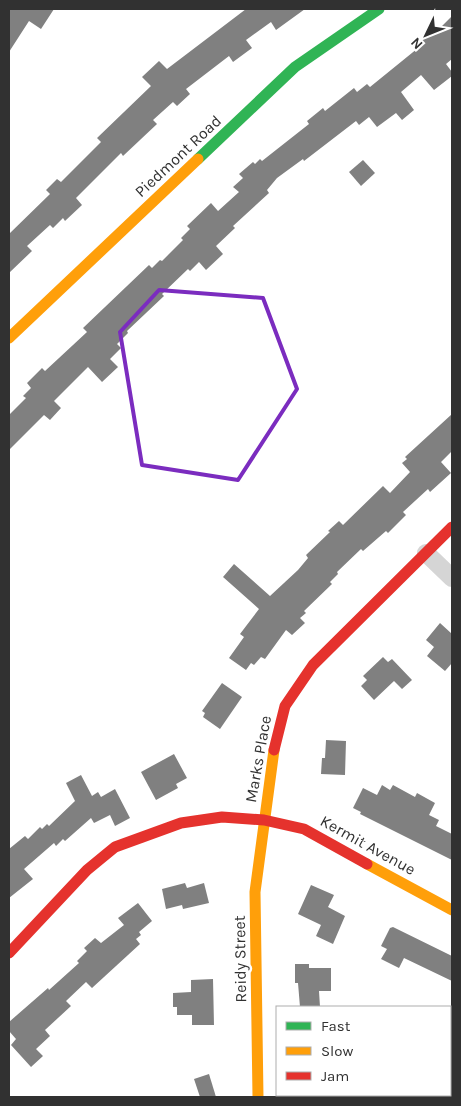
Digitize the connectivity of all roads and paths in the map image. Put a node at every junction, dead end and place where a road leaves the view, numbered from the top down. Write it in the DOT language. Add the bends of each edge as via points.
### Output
graph roads {
  1 [pos="379,9"];
  2 [pos="9,338"];
  3 [pos="452,527"];
  4 [pos="426,553"];
  5 [pos="452,578"];
  6 [pos="264,820"];
  7 [pos="452,910"];
  8 [pos="9,953"];
  9 [pos="258,1097"];
  1 -- 2 [label="street, Piedmont Road" via="295,67"];
  3 -- 4 [label="street, Marks Place"];
  4 -- 5 [label="street"];
  4 -- 6 [label="street, Marks Place" via="313,665 285,706 274,747"];
  6 -- 7 [label="street, Kermit Avenue" via="304,829"];
  6 -- 8 [label="street, Marks Place" via="222,817 181,823 115,847 87,870"];
  6 -- 9 [label="street, Reidy Street" via="255,892"];
}
